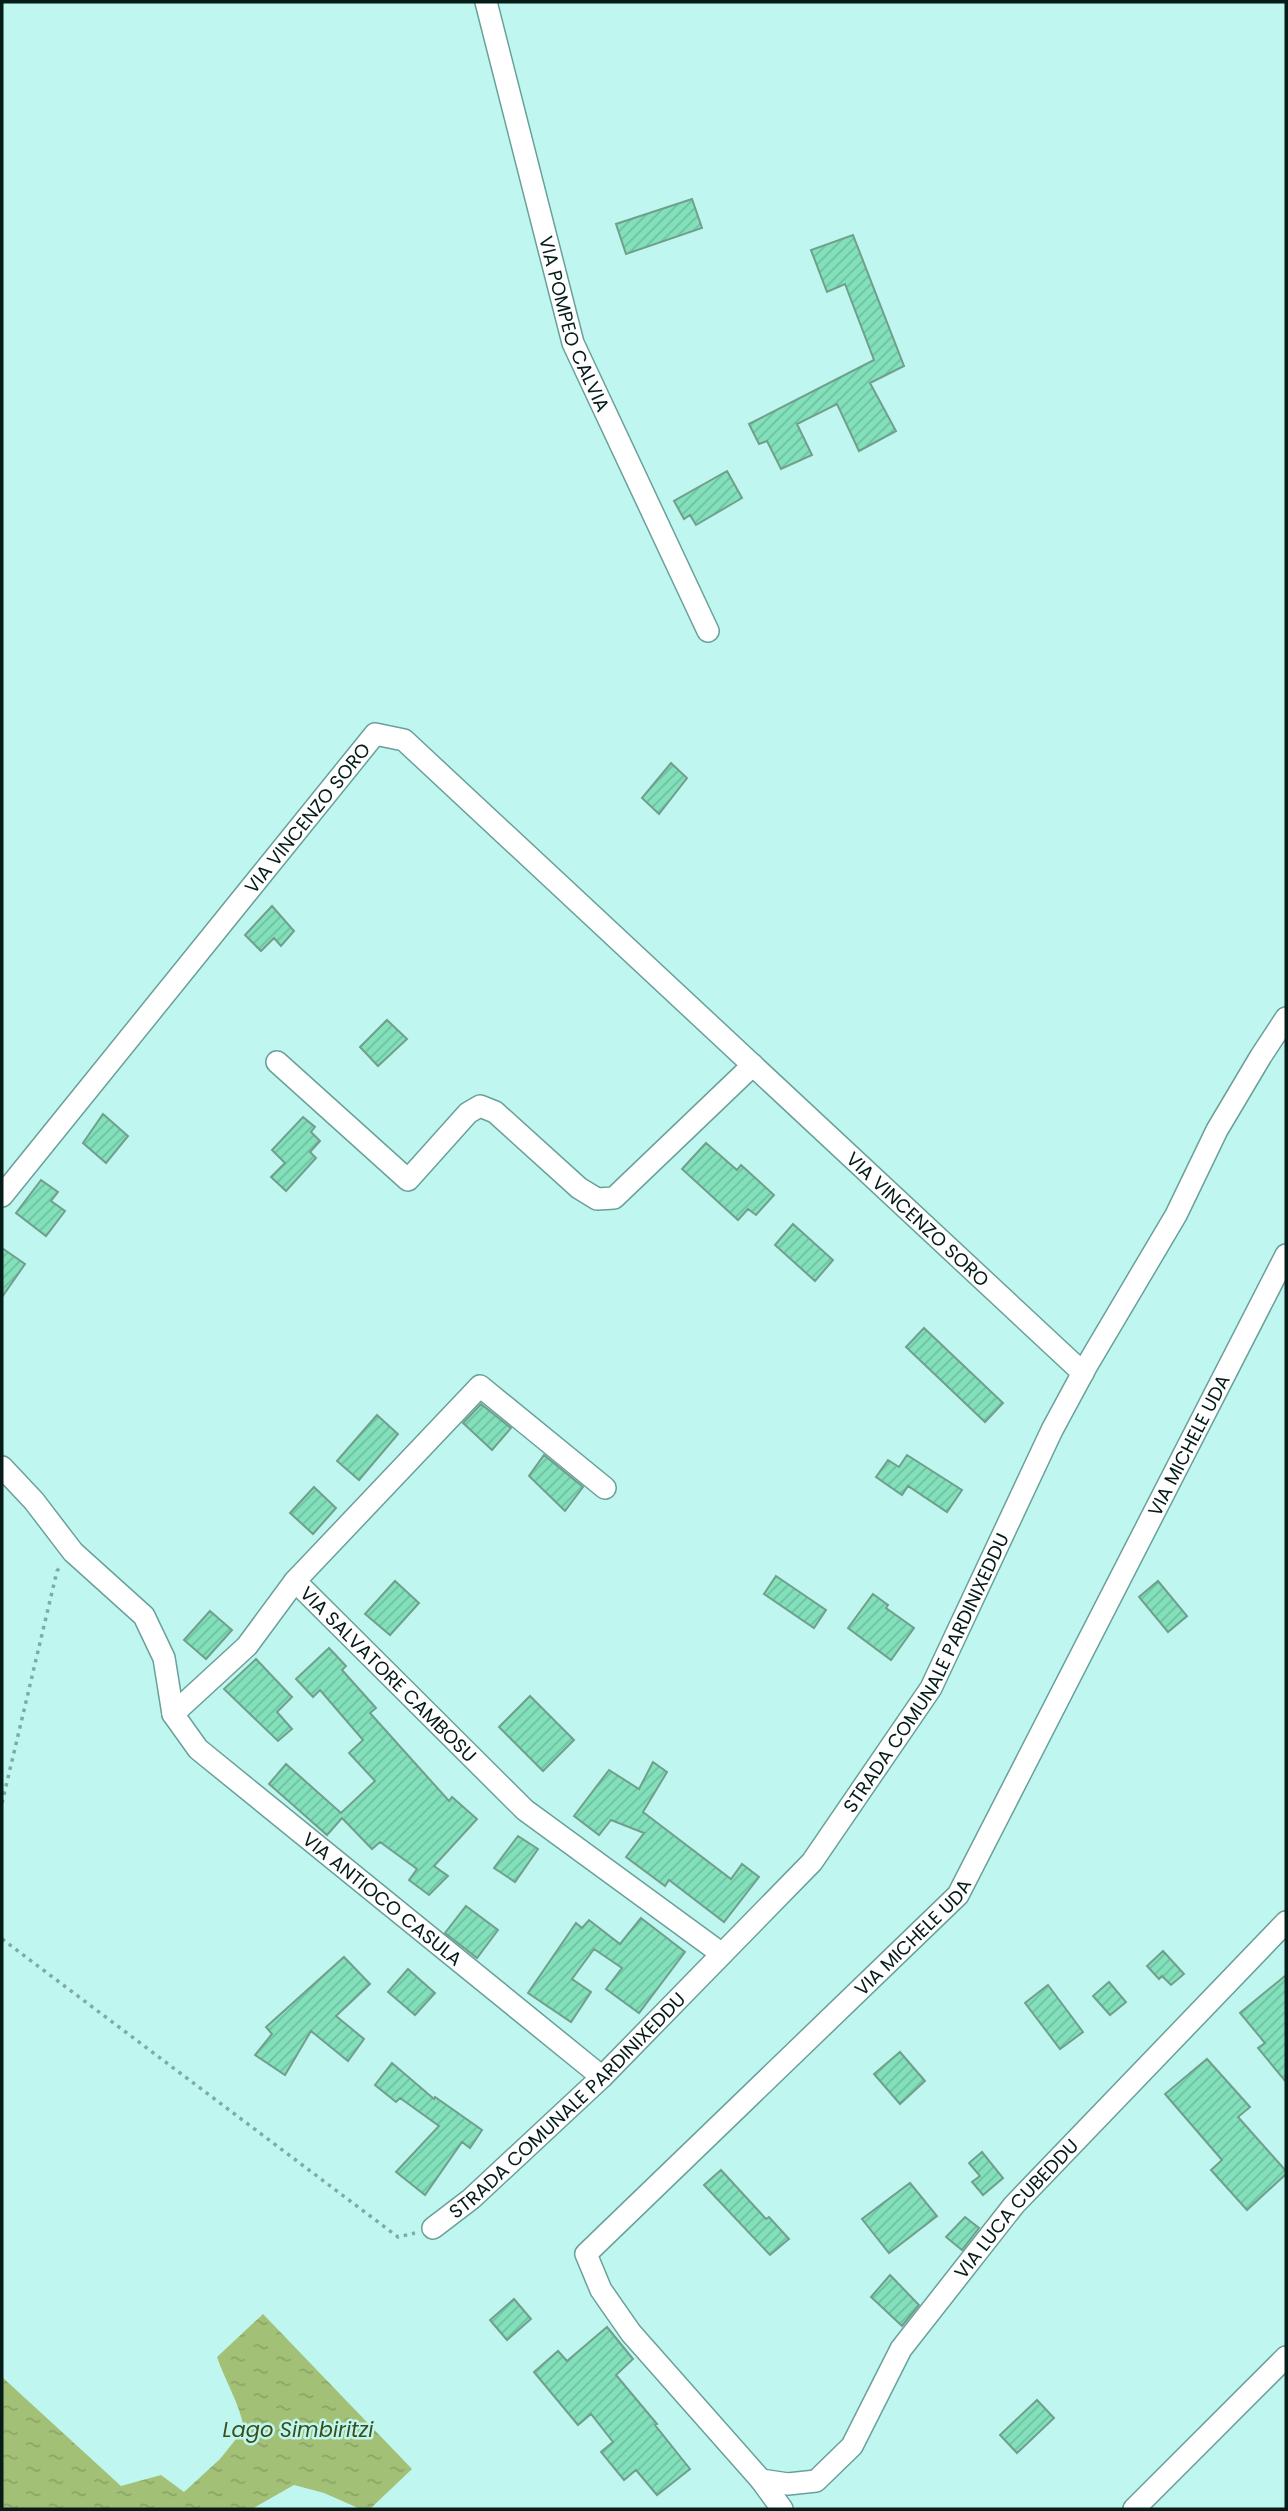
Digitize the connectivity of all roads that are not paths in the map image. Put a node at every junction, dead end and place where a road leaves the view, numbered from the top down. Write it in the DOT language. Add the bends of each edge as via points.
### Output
graph roads {
  1 [pos="486,2"];
  2 [pos="708,631"];
  3 [pos="1286,1018"];
  4 [pos="276,1062"];
  5 [pos="753,1065"];
  6 [pos="2,1196"];
  7 [pos="1286,1255"];
  8 [pos="1083,1373"];
  9 [pos="2,1467"];
  10 [pos="605,1488"];
  11 [pos="295,1581"];
  12 [pos="173,1714"];
  13 [pos="1286,1922"];
  14 [pos="722,1954"];
  15 [pos="602,2077"];
  16 [pos="433,2228"];
  17 [pos="1286,2357"];
  18 [pos="761,2480"];
  19 [pos="782,2509"];
  20 [pos="1134,2509"];
  1 -- 2 [label="street, VIA POMPEO CALVIA" via="573,343"];
  3 -- 8 [label="street, STRADA COMUNALE PARDINIXEDDU" via="1217,1130 1176,1215"];
  4 -- 5 [label="street" via="408,1180 468,1113 480,1106 495,1112 597,1199 614,1198"];
  5 -- 6 [label="street, VIA VINCENZO SORO" via="404,740 375,734"];
  5 -- 8 [label="street, VIA VINCENZO SORO"];
  7 -- 18 [label="street, VIA MICHELE UDA" via="958,1895 586,2254 601,2290 631,2333"];
  8 -- 14 [label="street, STRADA COMUNALE PARDINIXEDDU" via="931,1688 812,1862"];
  9 -- 12 [label="street, VIA ANTIOCO CASULA" via="73,1552 144,1616 164,1658"];
  10 -- 11 [label="street, VIA SALVATORE CAMBOSU" via="480,1386"];
  11 -- 12 [label="street" via="247,1646"];
  11 -- 14 [label="street, VIA SALVATORE CAMBOSU" via="524,1810"];
  12 -- 15 [label="street, VIA ANTIOCO CASULA" via="198,1749"];
  13 -- 18 [label="street, VIA LUCA CUBEDDU" via="1014,2205 901,2349 852,2446 816,2481 788,2484"];
  14 -- 15 [label="street, STRADA COMUNALE PARDINIXEDDU"];
  15 -- 16 [label="street, STRADA COMUNALE PARDINIXEDDU" via="471,2199"];
  17 -- 20 [label="street"];
  18 -- 19 [label="street, VIA MICHELE UDA"];
}
